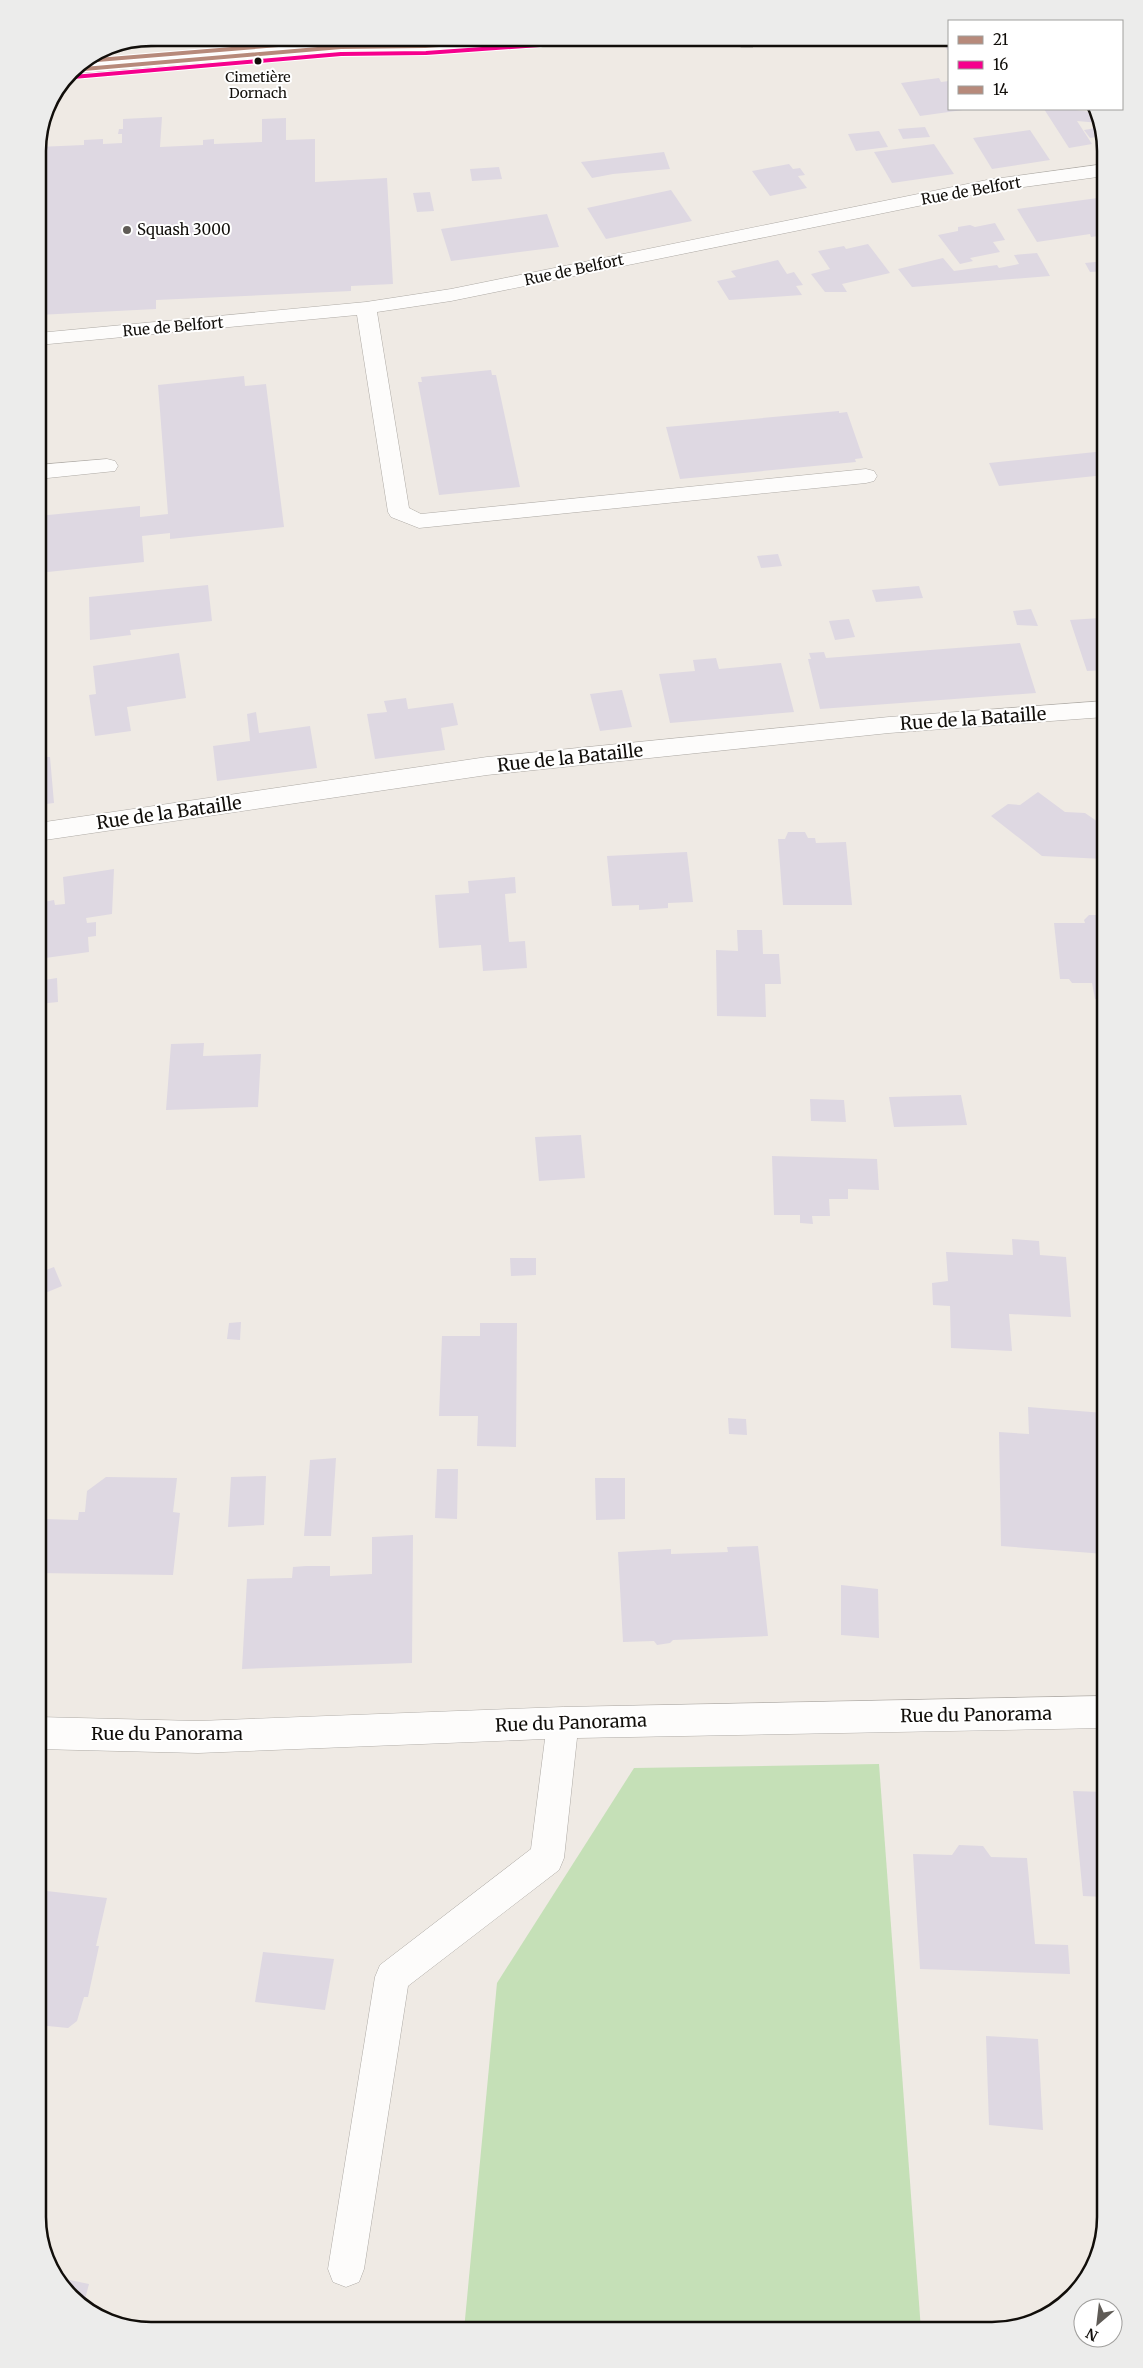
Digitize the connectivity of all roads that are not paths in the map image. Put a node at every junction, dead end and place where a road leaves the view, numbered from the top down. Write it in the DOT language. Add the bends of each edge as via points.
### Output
graph roads {
  1 [pos="425,46"];
  2 [pos="86,69"];
  3 [pos="1097,171"];
  4 [pos="366,308"];
  5 [pos="46,339"];
  6 [pos="107,466"];
  7 [pos="46,471"];
  8 [pos="866,476"];
  9 [pos="1097,710"];
  10 [pos="46,831"];
  11 [pos="1097,1712"];
  12 [pos="563,1723"];
  13 [pos="46,1733"];
  14 [pos="346,2269"];
  1 -- 2 [label="street" via="341,47"];
  3 -- 4 [label="street, Rue de Belfort" via="987,186 452,295"];
  4 -- 5 [label="street, Rue de Belfort"];
  4 -- 8 [label="street" via="399,512 419,522"];
  6 -- 7 [label="street"];
  9 -- 10 [label="street, Rue de la Bataille" via="889,725 486,766"];
  11 -- 12 [label="street, Rue du Panorama"];
  12 -- 13 [label="street, Rue du Panorama" via="198,1736"];
  12 -- 14 [label="street" via="547,1858 392,1978"];
}
